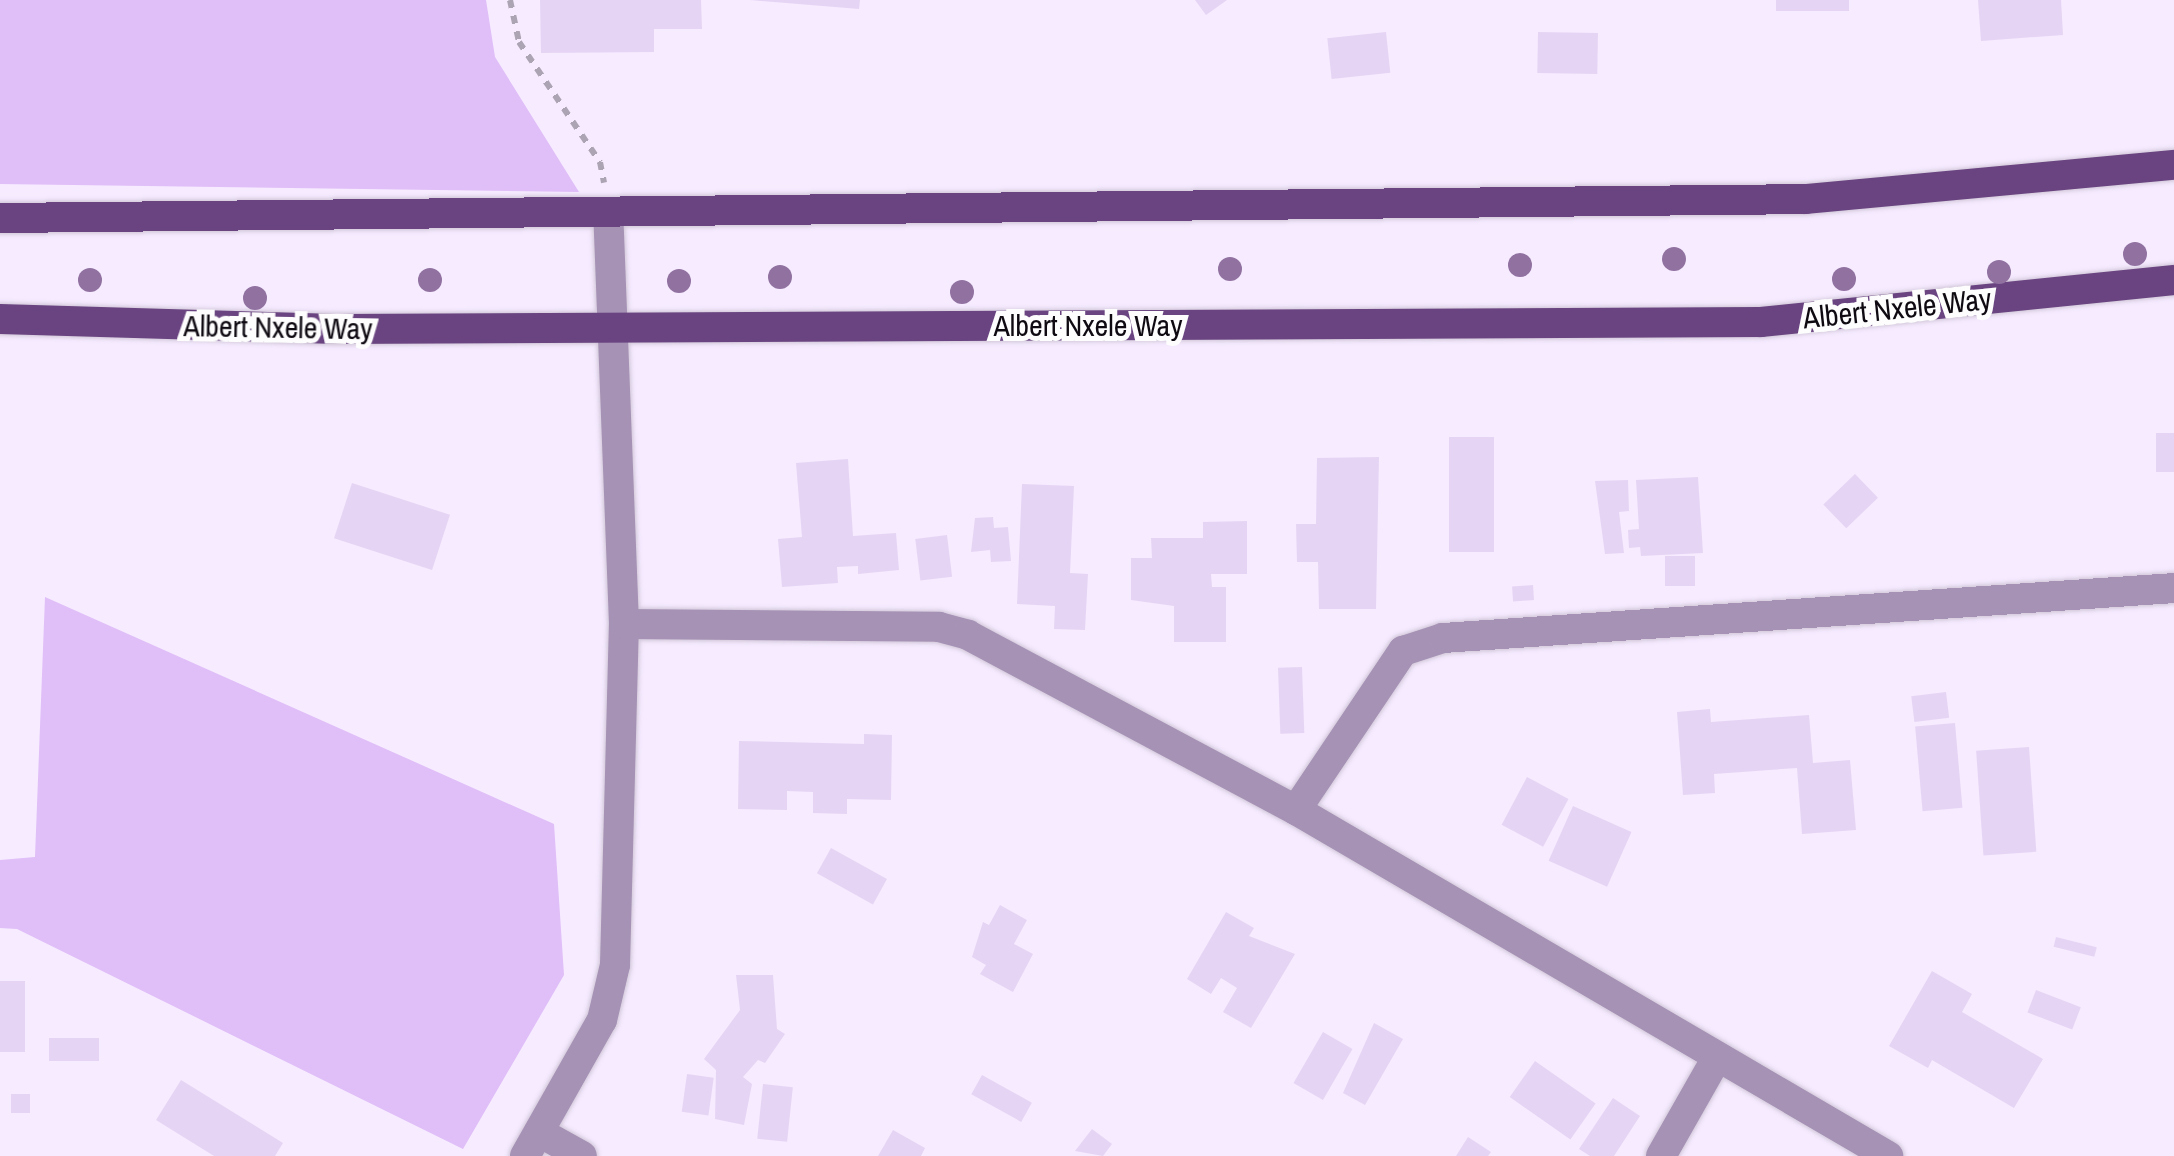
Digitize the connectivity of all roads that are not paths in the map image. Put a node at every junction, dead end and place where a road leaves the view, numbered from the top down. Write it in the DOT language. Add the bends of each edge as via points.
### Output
graph roads {
  1 [pos="2174,166"];
  2 [pos="608,212"];
  3 [pos="0,218"];
  4 [pos="2174,280"];
  5 [pos="0,319"];
  6 [pos="610,327"];
  7 [pos="2174,588"];
  8 [pos="624,624"];
  9 [pos="1296,810"];
  10 [pos="1716,1059"];
  11 [pos="532,1144"];
  12 [pos="582,1156"];
  13 [pos="1661,1156"];
  14 [pos="1888,1156"];
  1 -- 2 [label="main road" via="1806,198"];
  2 -- 3 [label="main road"];
  2 -- 6 [label="street"];
  4 -- 6 [label="main road, Albert Nxele Way" via="1760,322"];
  5 -- 6 [label="main road, Albert Nxele Way" via="336,329"];
  6 -- 8 [label="street"];
  7 -- 9 [label="street" via="1444,638 1403,651"];
  8 -- 9 [label="street" via="953,629"];
  8 -- 11 [label="street" via="613,989"];
  9 -- 10 [label="street"];
  10 -- 13 [label="street"];
  10 -- 14 [label="street"];
  11 -- 12 [label="street"];
}
